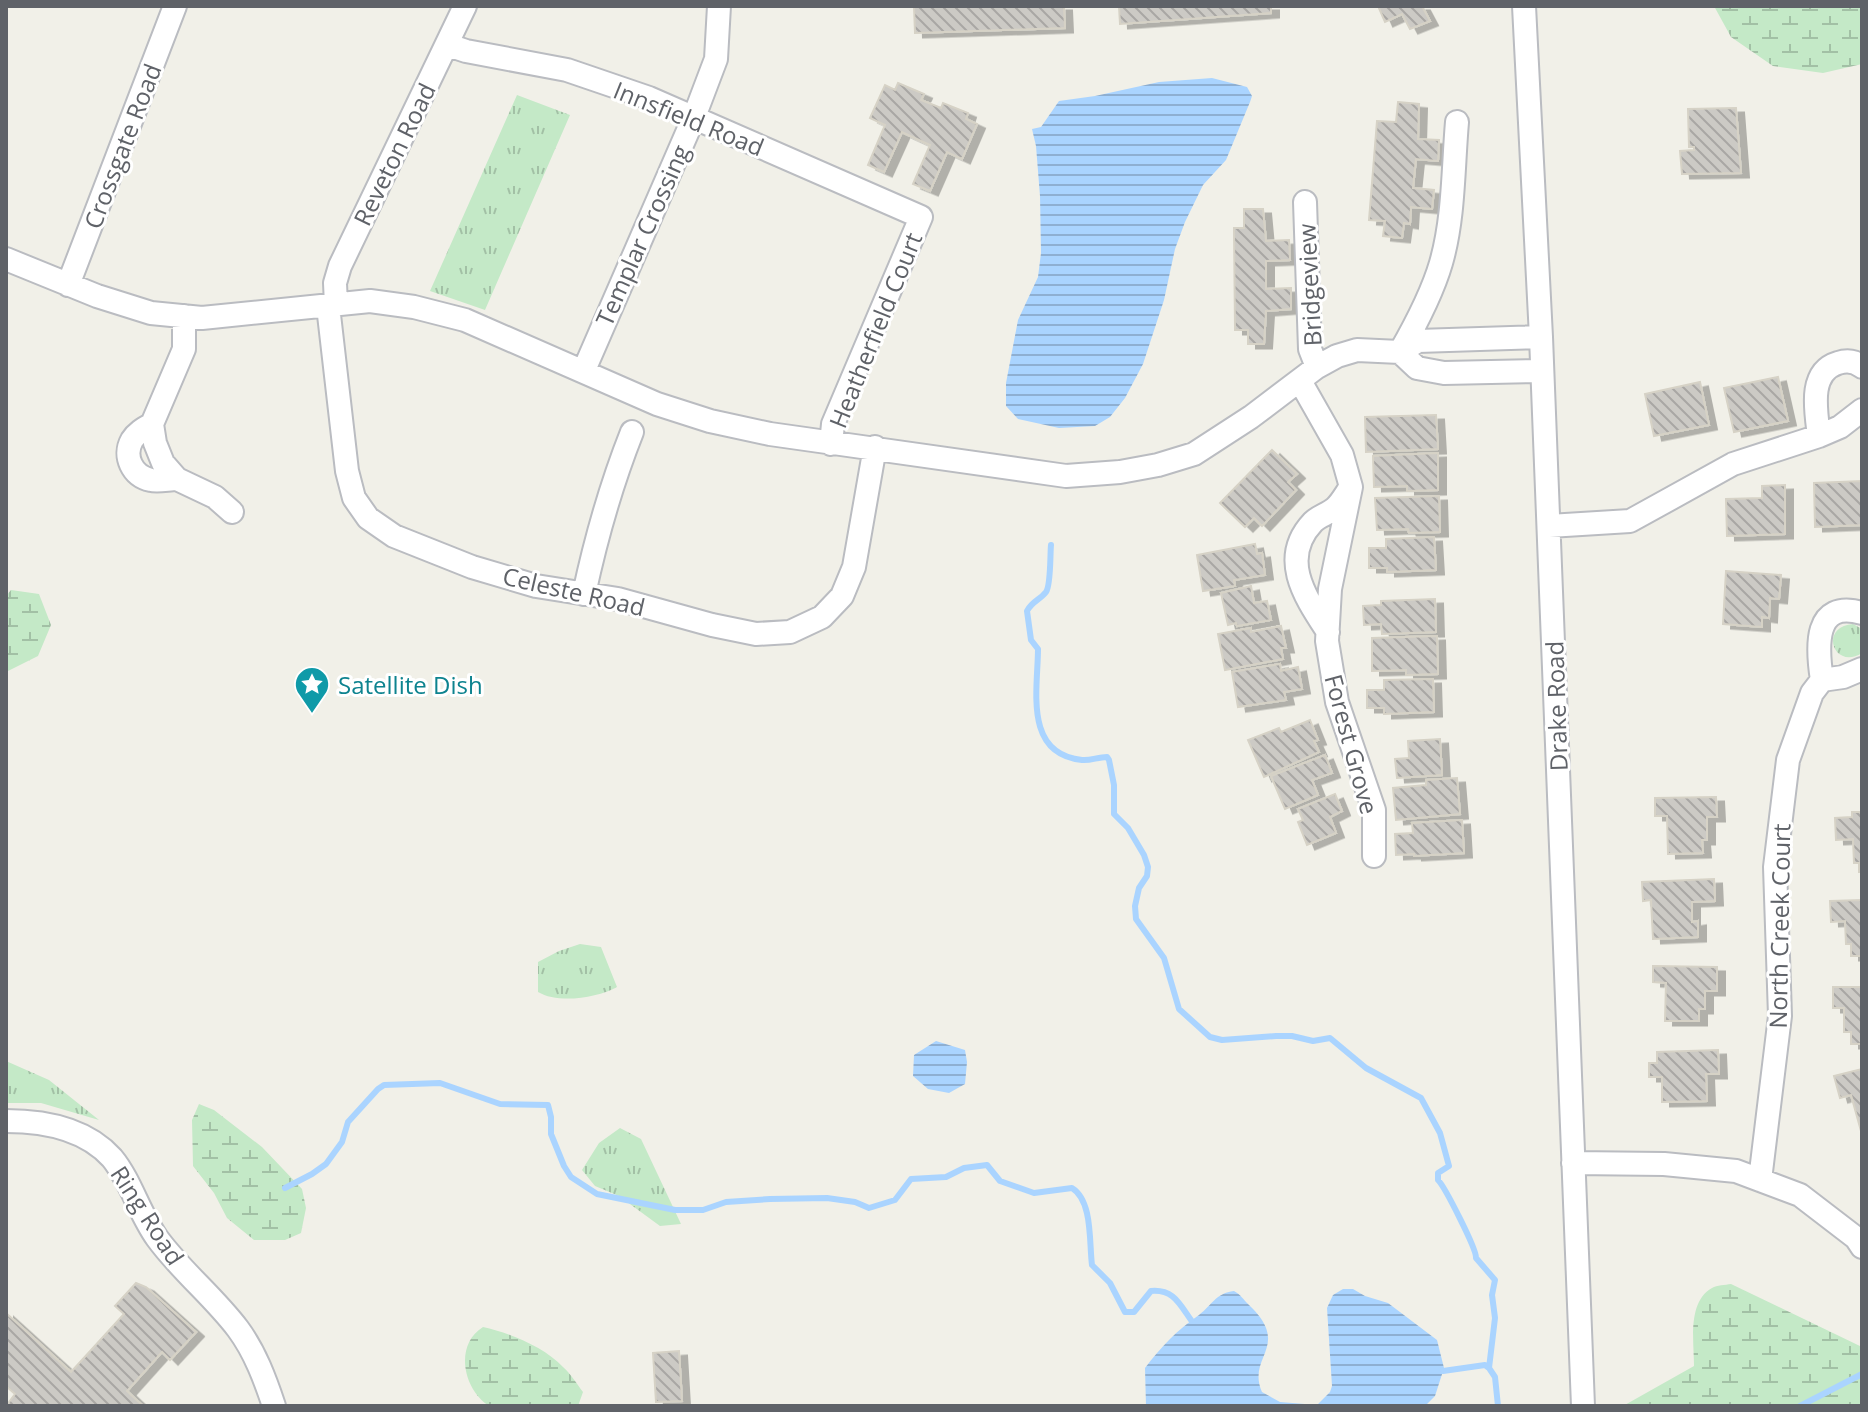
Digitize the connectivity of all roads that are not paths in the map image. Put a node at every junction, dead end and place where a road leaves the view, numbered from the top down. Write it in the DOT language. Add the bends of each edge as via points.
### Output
graph roads {
  1 [pos="175,6"];
  2 [pos="465,6"];
  3 [pos="719,6"];
  4 [pos="1524,6"];
  5 [pos="448,45"];
  6 [pos="694,117"];
  7 [pos="1457,122"];
  8 [pos="1305,202"];
  9 [pos="921,217"];
  10 [pos="6,259"];
  11 [pos="68,285"];
  12 [pos="332,305"];
  13 [pos="184,316"];
  14 [pos="1541,337"];
  15 [pos="1400,352"];
  16 [pos="1862,367"];
  17 [pos="584,370"];
  18 [pos="1542,371"];
  19 [pos="1309,374"];
  20 [pos="1862,410"];
  21 [pos="152,424"];
  22 [pos="632,432"];
  23 [pos="1819,436"];
  24 [pos="831,444"];
  25 [pos="875,447"];
  26 [pos="177,479"];
  27 [pos="1351,487"];
  28 [pos="232,512"];
  29 [pos="1549,526"];
  30 [pos="584,594"];
  31 [pos="1862,613"];
  32 [pos="1328,632"];
  33 [pos="1862,669"];
  34 [pos="1822,680"];
  35 [pos="1374,856"];
  36 [pos="6,1121"];
  37 [pos="1573,1163"];
  38 [pos="1760,1180"];
  39 [pos="1862,1247"];
  40 [pos="274,1406"];
  41 [pos="1583,1406"];
  1 -- 11 [label="street, Crossgate Road"];
  2 -- 5 [label="street, Reveton Road"];
  3 -- 6 [label="street, Templar Crossing" via="716,59"];
  4 -- 14 [label="street, Drake Road"];
  5 -- 6 [label="street, Innsfield Road" via="567,70"];
  5 -- 12 [label="street, Reveton Road" via="340,266"];
  6 -- 9 [label="street, Innsfield Road"];
  6 -- 17 [label="street, Templar Crossing"];
  7 -- 15 [label="street" via="1442,262"];
  8 -- 19 [label="street, Bridgeview"];
  9 -- 24 [label="street, Heatherfield Court" via="833,424"];
  10 -- 11 [label="street"];
  11 -- 13 [label="street" via="151,313"];
  12 -- 13 [label="street"];
  12 -- 17 [label="street" via="370,301 465,320"];
  12 -- 30 [label="street, Celeste Road" via="347,471 354,498 368,518 394,536 472,567"];
  13 -- 21 [label="street" via="184,349"];
  14 -- 15 [label="street" via="1418,341"];
  14 -- 18 [label="street, Drake Road"];
  15 -- 18 [label="street" via="1417,368 1444,373"];
  15 -- 19 [label="street" via="1357,350"];
  16 -- 23 [label="street" via="1846,360 1823,372 1816,404"];
  17 -- 24 [label="street" via="657,404 710,421"];
  18 -- 29 [label="street, Drake Road"];
  19 -- 25 [label="street" via="1194,454 1120,472 1066,476"];
  19 -- 27 [label="street, Forest Grove"];
  20 -- 23 [label="street"];
  21 -- 26 [label="street" via="163,463"];
  21 -- 26 [label="street" via="132,440 131,466 152,480"];
  22 -- 30 [label="street" via="603,514"];
  23 -- 29 [label="street" via="1733,464 1630,521"];
  24 -- 25 [label="street"];
  25 -- 30 [label="street, Celeste Road" via="854,567 842,596 822,617 790,632 756,634"];
  26 -- 28 [label="street" via="215,497"];
  27 -- 32 [label="street, Forest Grove" via="1330,589"];
  27 -- 32 [label="street, Forest Grove" via="1336,508 1313,521 1300,542 1296,573"];
  29 -- 37 [label="street, Drake Road"];
  31 -- 34 [label="street" via="1838,612 1821,629"];
  32 -- 35 [label="street, Forest Grove" via="1337,702 1374,810"];
  33 -- 34 [label="street"];
  34 -- 38 [label="street, North Creek Court" via="1812,693 1788,760 1775,867 1780,1016"];
  36 -- 40 [label="street, Ring Road" via="39,1121 80,1134 111,1158 179,1267 238,1329"];
  37 -- 38 [label="street" via="1664,1164 1736,1171"];
  37 -- 41 [label="street, Drake Road"];
  38 -- 39 [label="street" via="1800,1195"];
}
